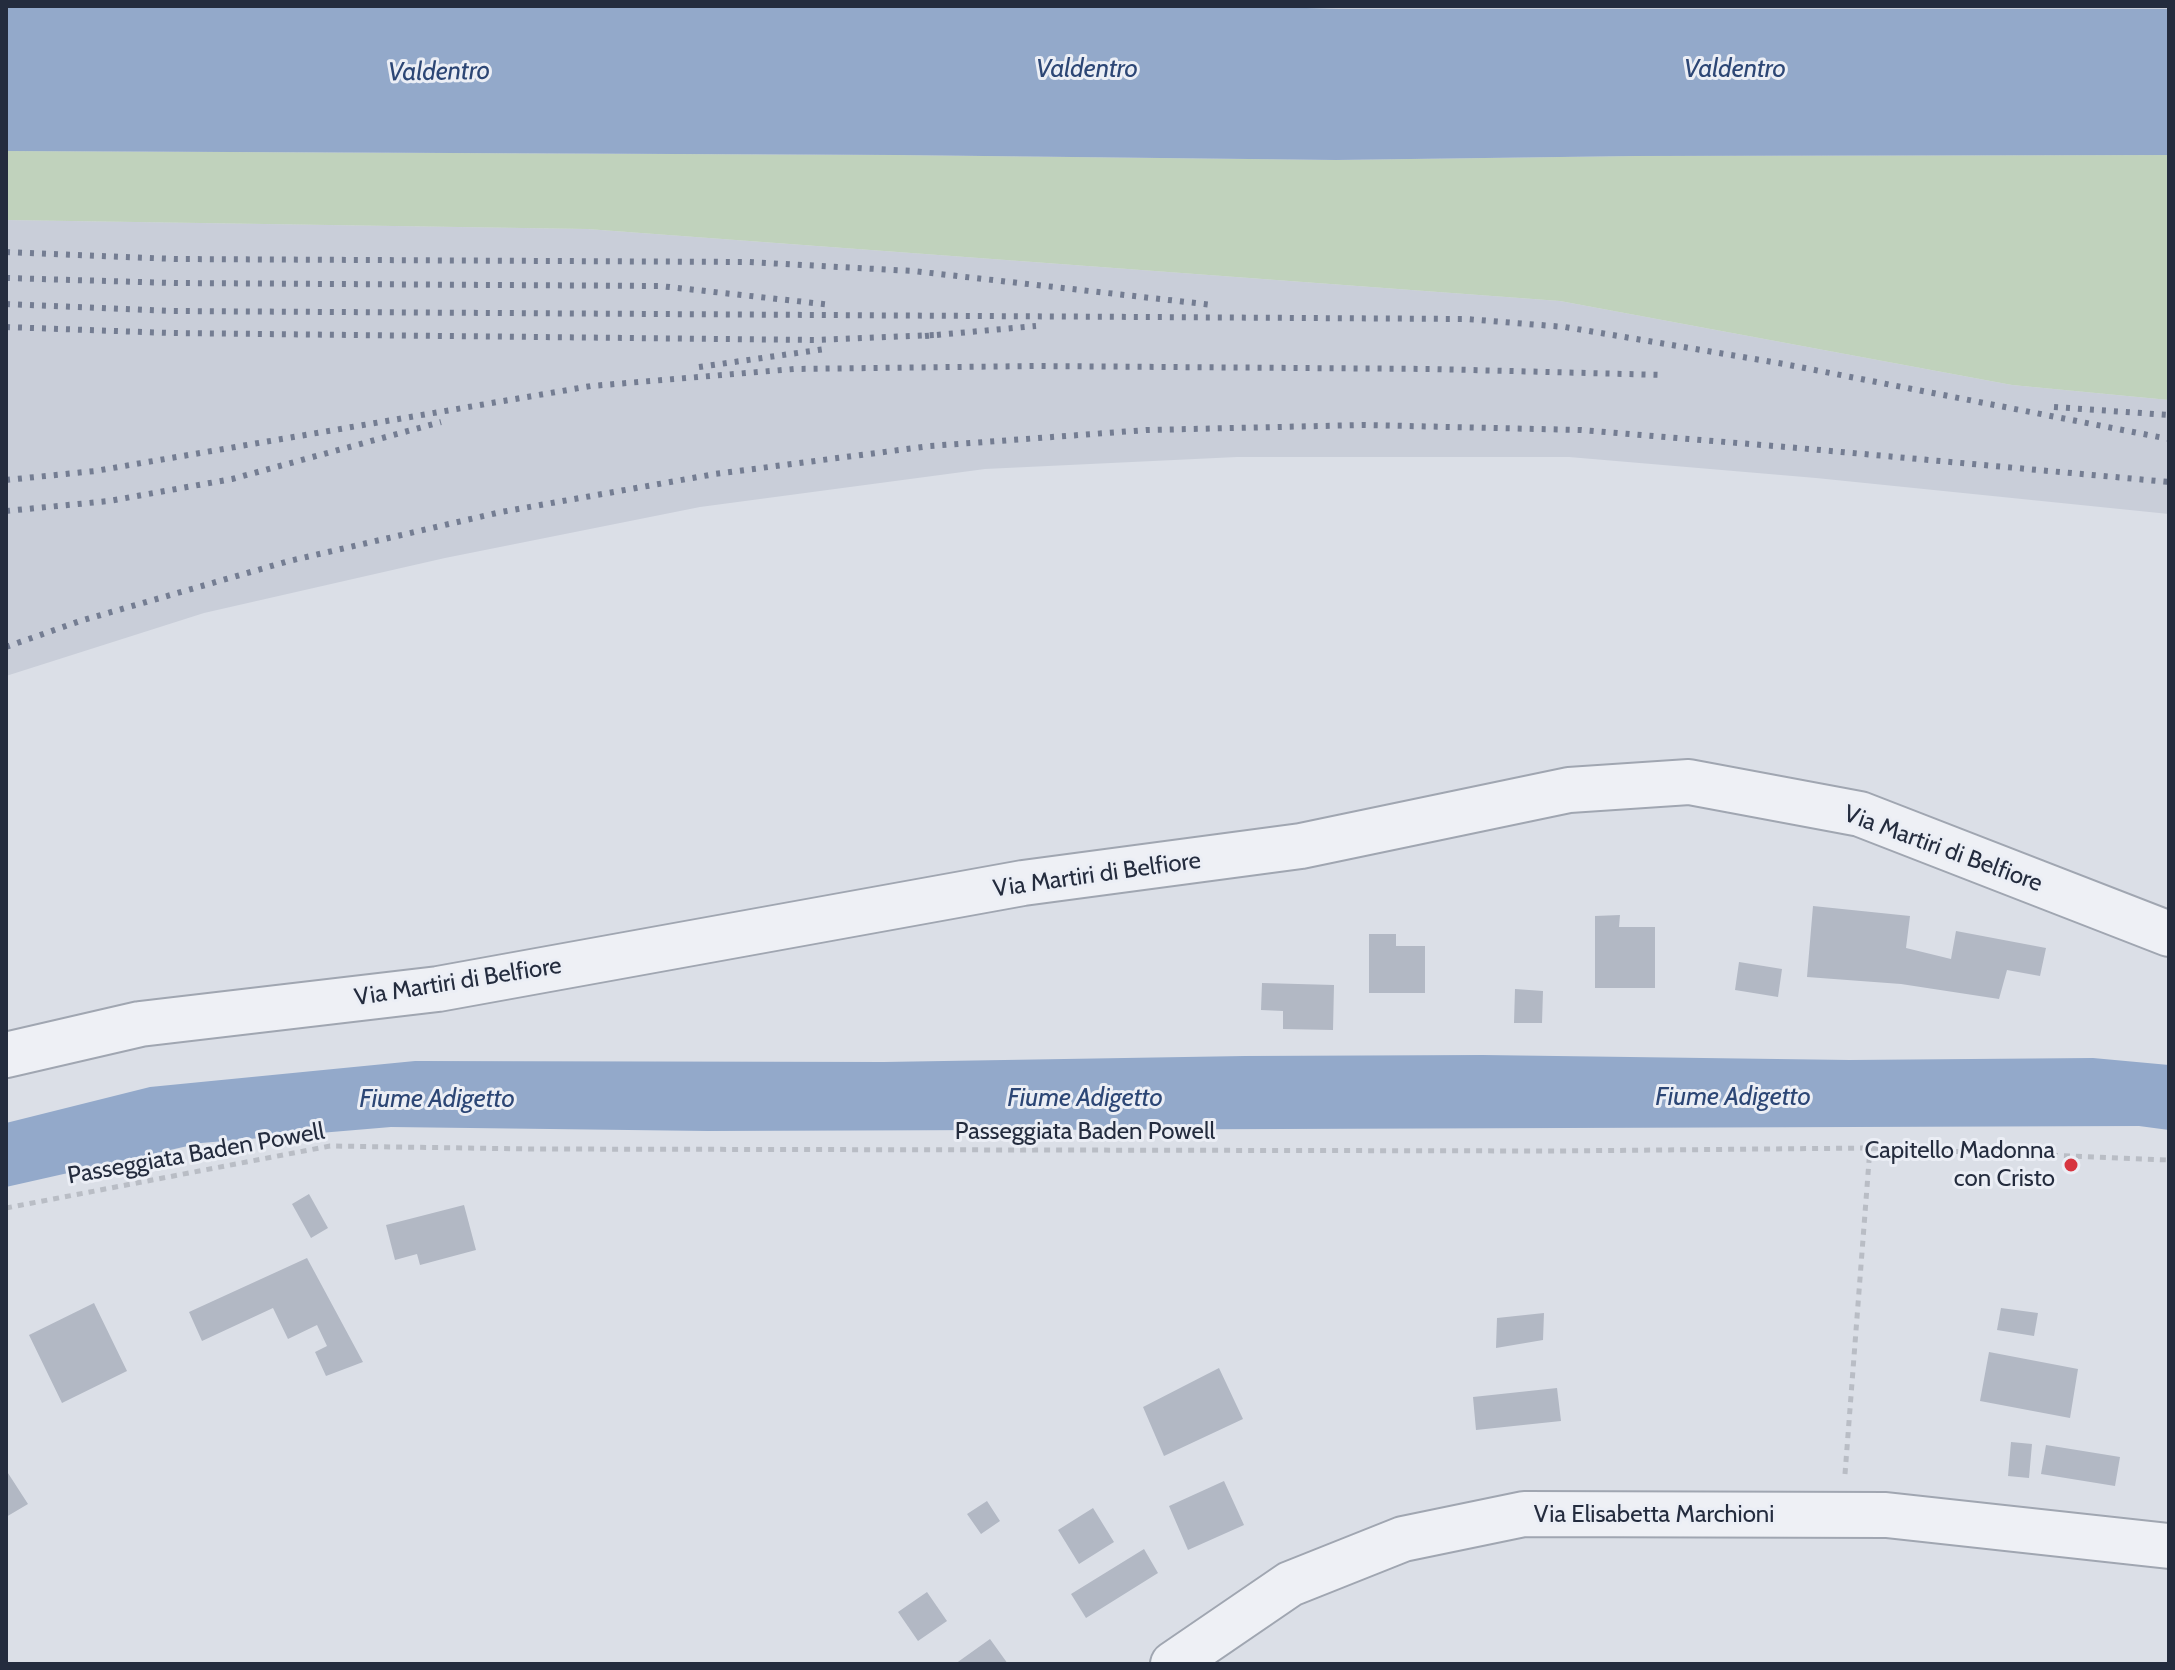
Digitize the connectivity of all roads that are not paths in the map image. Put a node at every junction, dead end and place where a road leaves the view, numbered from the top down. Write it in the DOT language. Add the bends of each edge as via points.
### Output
graph roads {
  1 [pos="2169,934"];
  2 [pos="6,1055"];
  3 [pos="2169,1546"];
  4 [pos="1173,1664"];
  1 -- 2 [label="street, Via Martiri di Belfiore" via="1860,814 1689,782 1569,790 1301,846 1023,883 438,989 140,1024"];
  3 -- 4 [label="street, Via Elisabetta Marchioni" via="1886,1515 1524,1514 1403,1539 1290,1584"];
}
